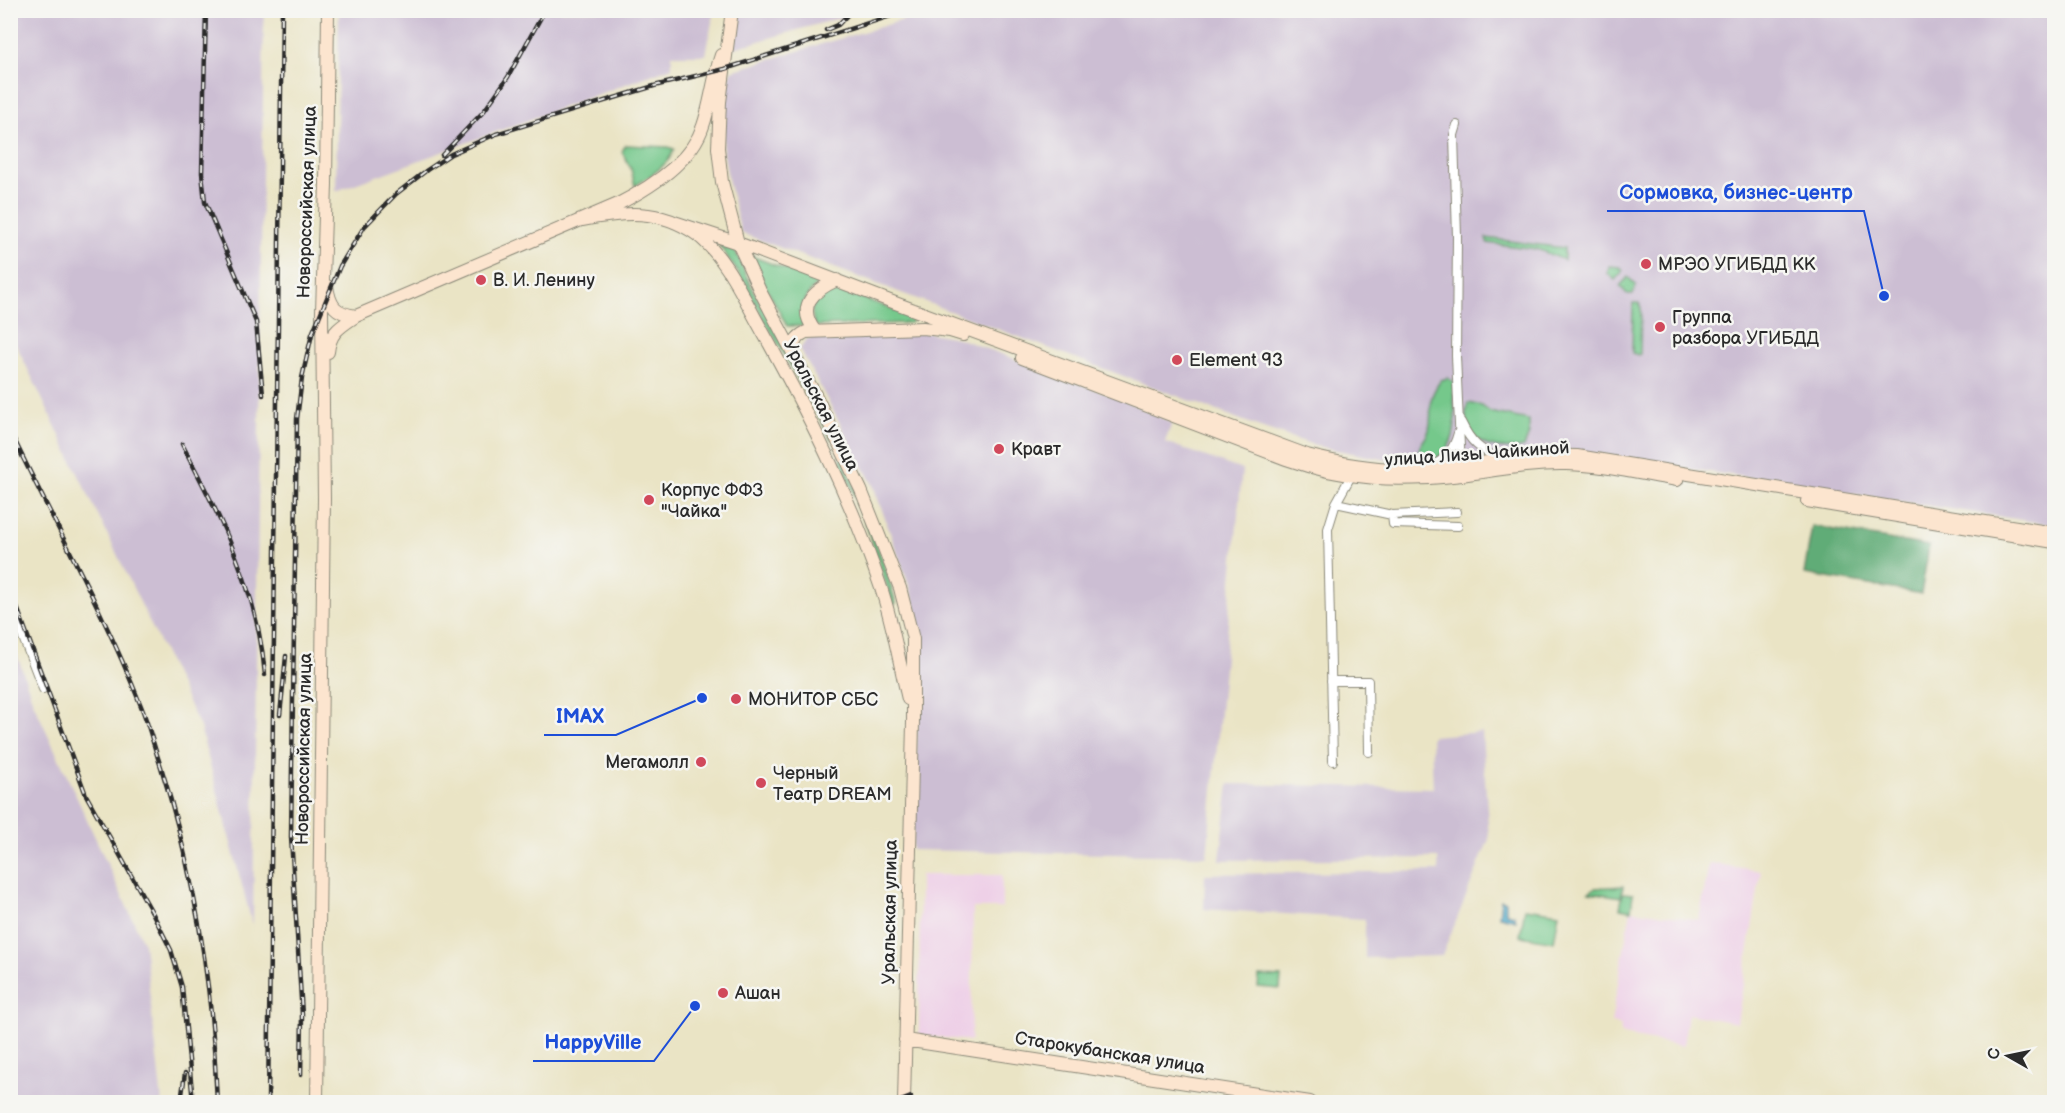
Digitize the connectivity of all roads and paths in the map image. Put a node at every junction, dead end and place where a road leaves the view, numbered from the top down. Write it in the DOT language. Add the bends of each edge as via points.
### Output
graph roads {
  1 [pos="328,10"];
  2 [pos="730,10"];
  3 [pos="1457,125"];
  4 [pos="693,147"];
  5 [pos="718,148"];
  6 [pos="582,220"];
  7 [pos="674,222"];
  8 [pos="738,243"];
  9 [pos="323,258"];
  10 [pos="837,280"];
  11 [pos="356,316"];
  12 [pos="959,330"];
  13 [pos="815,331"];
  14 [pos="792,352"];
  15 [pos="324,395"];
  16 [pos="1459,418"];
  17 [pos="832,429"];
  18 [pos="1500,460"];
  19 [pos="831,461"];
  20 [pos="1419,469"];
  21 [pos="1462,469"];
  22 [pos="1351,476"];
  23 [pos="1336,503"];
  24 [pos="1857,504"];
  25 [pos="1457,512"];
  26 [pos="1392,515"];
  27 [pos="1458,526"];
  28 [pos="2055,533"];
  29 [pos="2055,542"];
  30 [pos="903,597"];
  31 [pos="10,604"];
  32 [pos="891,626"];
  33 [pos="1331,681"];
  34 [pos="43,689"];
  35 [pos="913,723"];
  36 [pos="1369,752"];
  37 [pos="1333,761"];
  38 [pos="905,1040"];
  39 [pos="317,1102"];
  40 [pos="904,1102"];
  41 [pos="1310,1102"];
  1 -- 9 [label="main road, Новороссийская улица"];
  2 -- 4 [label="main road" via="703,127"];
  2 -- 5 [label="main road, Уральская улица"];
  3 -- 16 [label="street" via="1454,135"];
  4 -- 5 [label="main road" via="702,141"];
  4 -- 6 [label="main road, Новороссийская улица" via="641,192"];
  5 -- 8 [label="main road, Уральская улица" via="722,182"];
  6 -- 7 [label="main road, Уральская улица" via="635,212"];
  6 -- 11 [label="main road, Новороссийская улица"];
  7 -- 8 [label="main road"];
  7 -- 19 [label="main road, Уральская улица" via="714,251 728,271"];
  8 -- 10 [label="main road"];
  8 -- 14 [label="main road, Уральская улица"];
  9 -- 11 [label="main road" via="329,301 337,310"];
  9 -- 15 [label="main road, Новороссийская улица"];
  10 -- 12 [label="main road"];
  10 -- 13 [label="main road" via="812,295 807,316"];
  11 -- 15 [label="main road, Новороссийская улица" via="329,339"];
  12 -- 13 [label="main road"];
  12 -- 20 [label="main road, улица Лизы Чайкиной" via="1306,454 1378,468"];
  12 -- 22 [label="main road, улица Лизы Чайкиной" via="1304,465"];
  13 -- 14 [label="main road" via="798,336"];
  14 -- 17 [label="main road, Уральская улица"];
  15 -- 39 [label="main road, Новороссийская улица"];
  16 -- 18 [label="street" via="1475,445"];
  16 -- 20 [label="street" via="1458,434 1449,454 1439,463"];
  16 -- 21 [label="street"];
  17 -- 19 [label="main road"];
  17 -- 30 [label="main road, Уральская улица"];
  18 -- 21 [label="main road, улица Лизы Чайкиной"];
  18 -- 24 [label="main road, улица Лизы Чайкиной" via="1577,456"];
  19 -- 32 [label="main road, Уральская улица" via="882,589"];
  20 -- 21 [label="main road, улица Лизы Чайкиной"];
  21 -- 22 [label="main road, улица Лизы Чайкиной" via="1386,480"];
  21 -- 24 [label="main road, улица Лизы Чайкиной" via="1568,464"];
  22 -- 23 [label="street"];
  23 -- 26 [label="street"];
  23 -- 33 [label="street" via="1328,530"];
  24 -- 28 [label="main road, улица Лизы Чайкиной"];
  24 -- 29 [label="main road, улица Лизы Чайкиной"];
  25 -- 26 [label="street"];
  26 -- 27 [label="street" via="1393,524"];
  30 -- 32 [label="main road" via="898,617"];
  30 -- 35 [label="main road, Уральская улица" via="913,639"];
  31 -- 34 [label="street"];
  32 -- 35 [label="main road, Уральская улица"];
  33 -- 36 [label="street" via="1368,681"];
  33 -- 37 [label="street"];
  35 -- 38 [label="main road, Уральская улица"];
  38 -- 40 [label="main road, Уральская улица"];
  38 -- 41 [label="main road, Старокубанская улица"];
}
